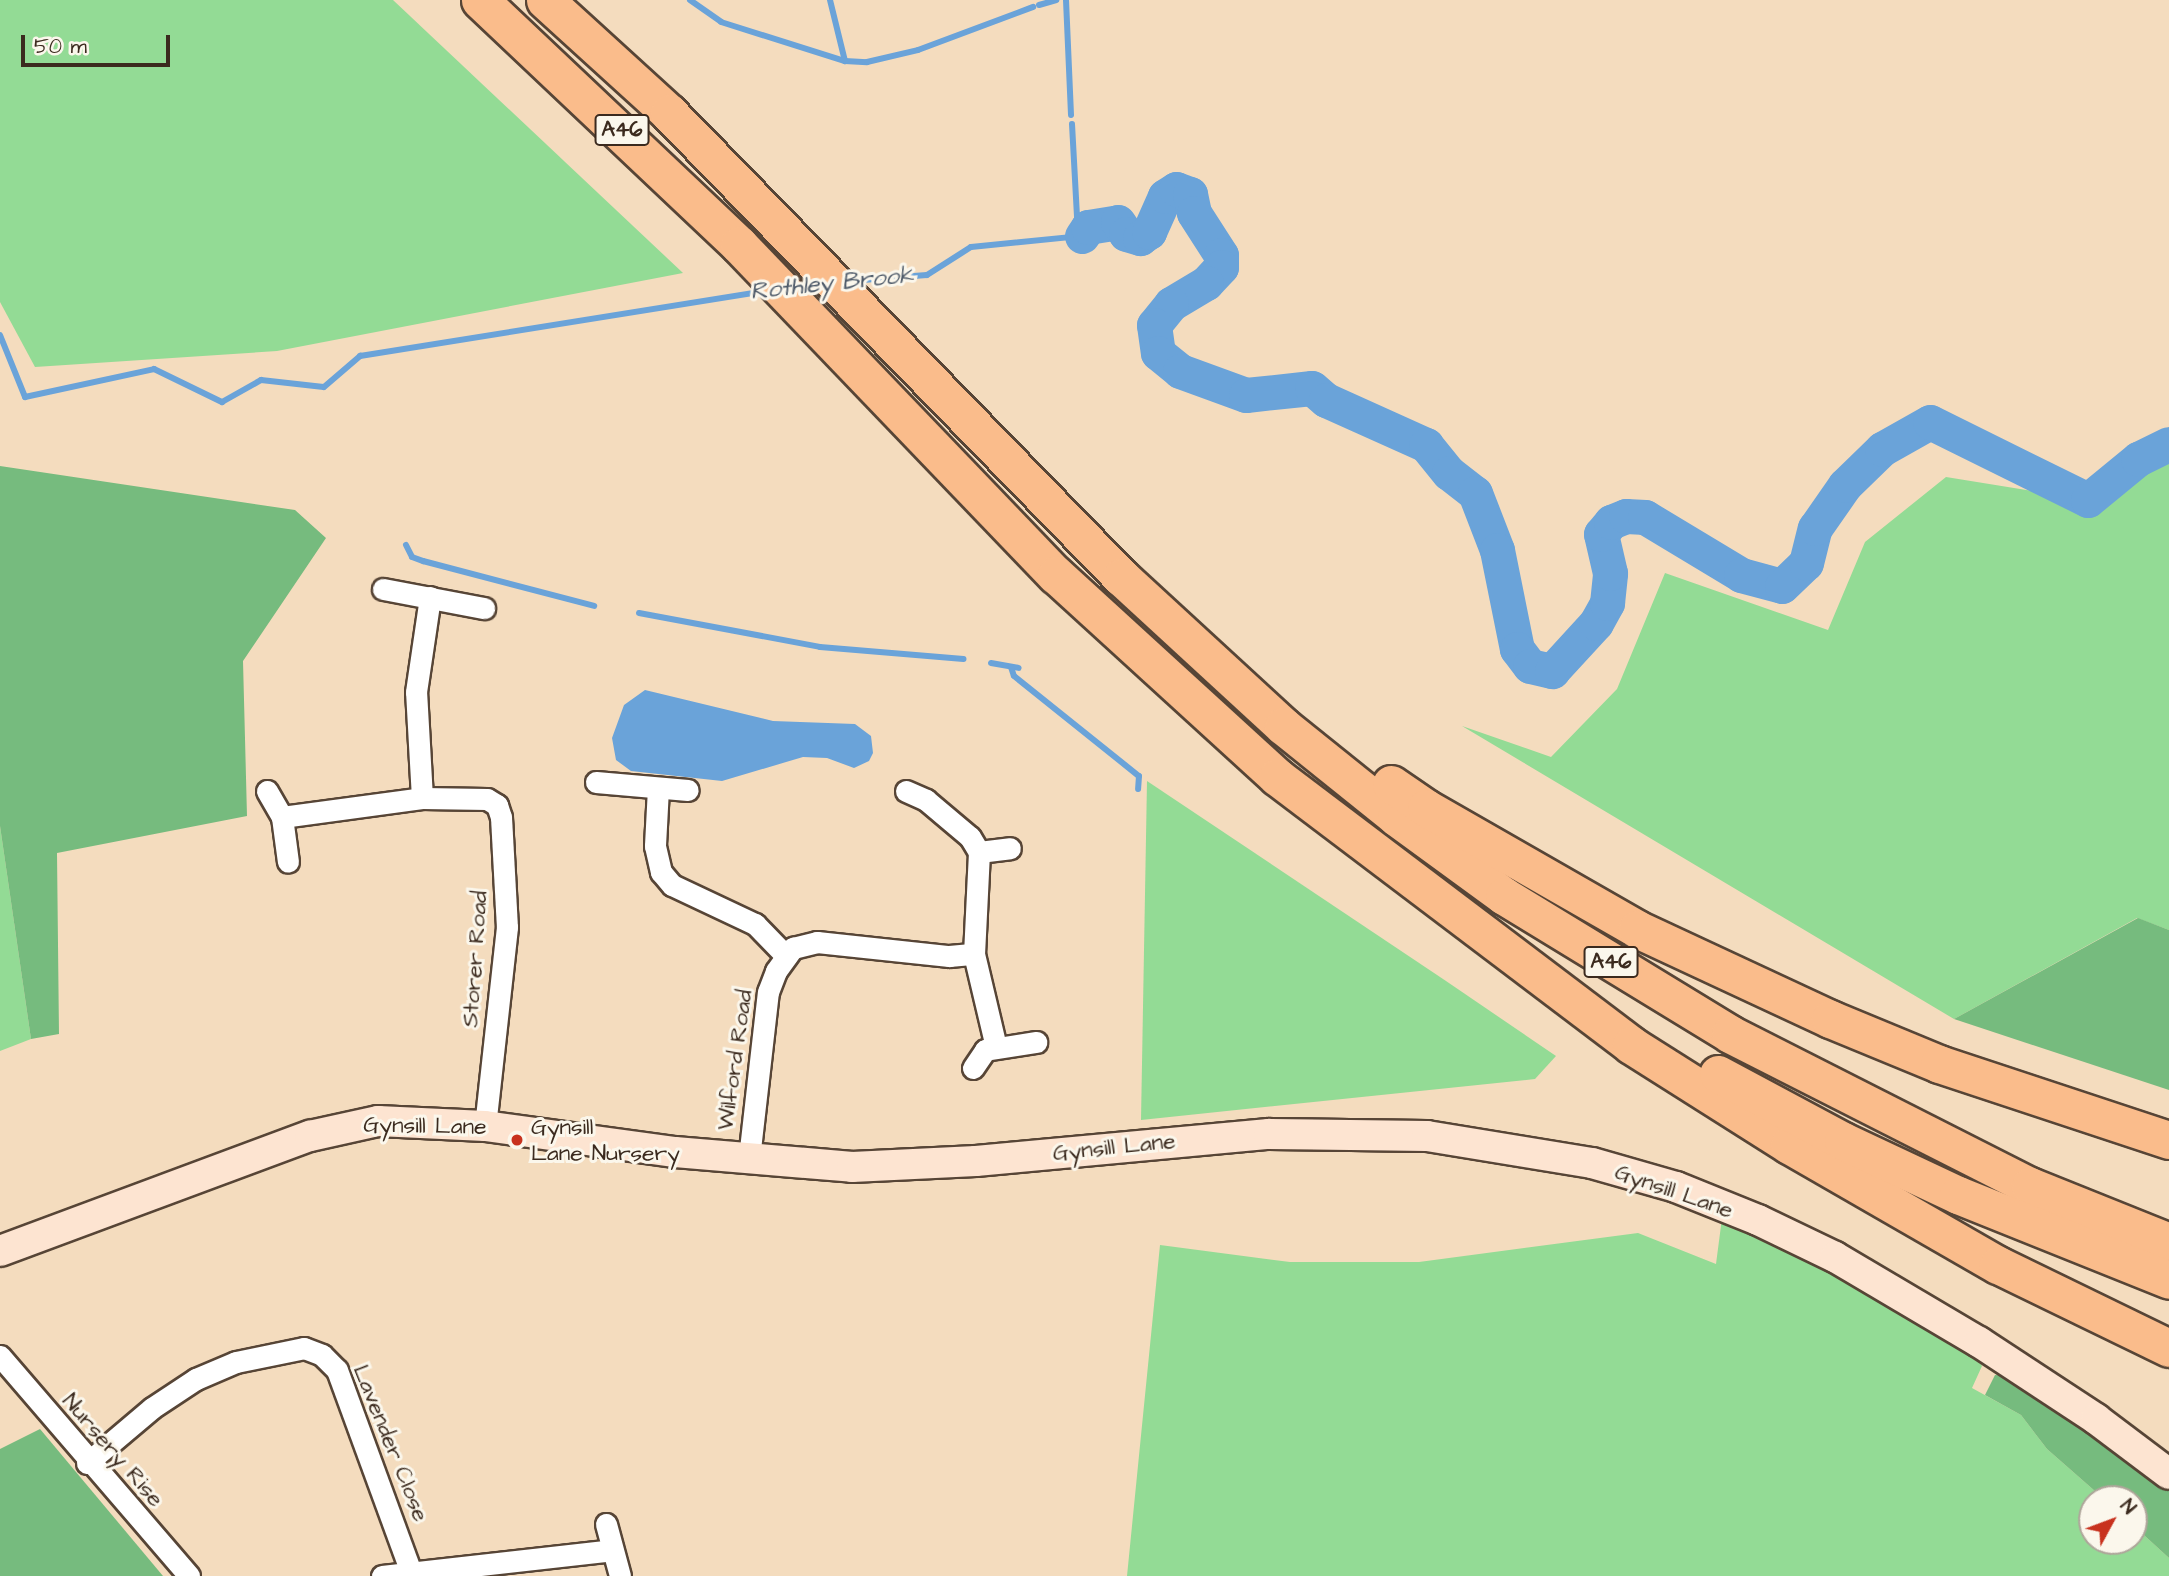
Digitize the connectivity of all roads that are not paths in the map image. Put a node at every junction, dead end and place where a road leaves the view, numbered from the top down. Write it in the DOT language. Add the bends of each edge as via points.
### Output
graph roads {
  1 [pos="480,0"];
  2 [pos="545,0"];
  3 [pos="1121,577"];
  4 [pos="383,589"];
  5 [pos="430,597"];
  6 [pos="484,608"];
  7 [pos="596,782"];
  8 [pos="658,788"];
  9 [pos="267,790"];
  10 [pos="688,790"];
  11 [pos="906,791"];
  12 [pos="422,799"];
  13 [pos="282,817"];
  14 [pos="1010,848"];
  15 [pos="979,852"];
  16 [pos="288,862"];
  17 [pos="1506,949"];
  18 [pos="974,954"];
  19 [pos="786,956"];
  20 [pos="1036,1042"];
  21 [pos="996,1047"];
  22 [pos="973,1068"];
  23 [pos="485,1126"];
  24 [pos="2169,1140"];
  25 [pos="749,1158"];
  26 [pos="2169,1242"];
  27 [pos="0,1251"];
  28 [pos="2169,1280"];
  29 [pos="2169,1348"];
  30 [pos="0,1356"];
  31 [pos="87,1463"];
  32 [pos="2169,1474"];
  33 [pos="606,1524"];
  34 [pos="612,1550"];
  35 [pos="410,1570"];
  36 [pos="189,1576"];
  37 [pos="383,1576"];
  38 [pos="620,1576"];
  1 -- 17 [label="highway, A46" via="759,265 1056,575 1277,777"];
  2 -- 3 [label="highway, A46" via="668,113"];
  3 -- 24 [label="highway, A46" via="1291,712 1426,808 1637,929 1830,1020 1939,1064"];
  3 -- 26 [label="highway, A46" via="1283,726 1504,896 1730,1034 1835,1091 2030,1186"];
  4 -- 5 [label="street"];
  5 -- 6 [label="street"];
  5 -- 12 [label="street" via="416,692"];
  7 -- 8 [label="street"];
  8 -- 10 [label="street"];
  8 -- 19 [label="street" via="654,846 661,872 671,885 755,924"];
  9 -- 13 [label="street"];
  11 -- 15 [label="street" via="944,814 970,837"];
  12 -- 13 [label="street, Storer Road"];
  12 -- 23 [label="street, Storer Road" via="487,799 497,805 502,817 508,927"];
  13 -- 16 [label="street"];
  14 -- 15 [label="street"];
  15 -- 18 [label="street"];
  17 -- 28 [label="highway, A46" via="1678,1052 1843,1141 1958,1195"];
  17 -- 29 [label="highway, A46" via="1631,1045 1788,1145 1998,1265"];
  18 -- 19 [label="street" via="949,956 817,942 793,948"];
  18 -- 21 [label="street"];
  19 -- 25 [label="street, Wilford Road" via="768,992"];
  20 -- 21 [label="street"];
  21 -- 22 [label="street" via="985,1051"];
  23 -- 25 [label="street, Gynsill Lane"];
  23 -- 27 [label="street, Gynsill Lane" via="410,1120 348,1125"];
  25 -- 32 [label="street, Gynsill Lane" via="852,1167 976,1161 1269,1134 1366,1133 1481,1142 1591,1163 1676,1188 1835,1257 1979,1342 2096,1419"];
  30 -- 31 [label="street, Nursery Rise"];
  31 -- 35 [label="street, Lavender Close" via="196,1379 236,1362 304,1348 322,1355 337,1370"];
  31 -- 36 [label="street, Nursery Rise"];
  33 -- 34 [label="street"];
  34 -- 35 [label="street"];
  34 -- 38 [label="street"];
  35 -- 37 [label="street"];
}
